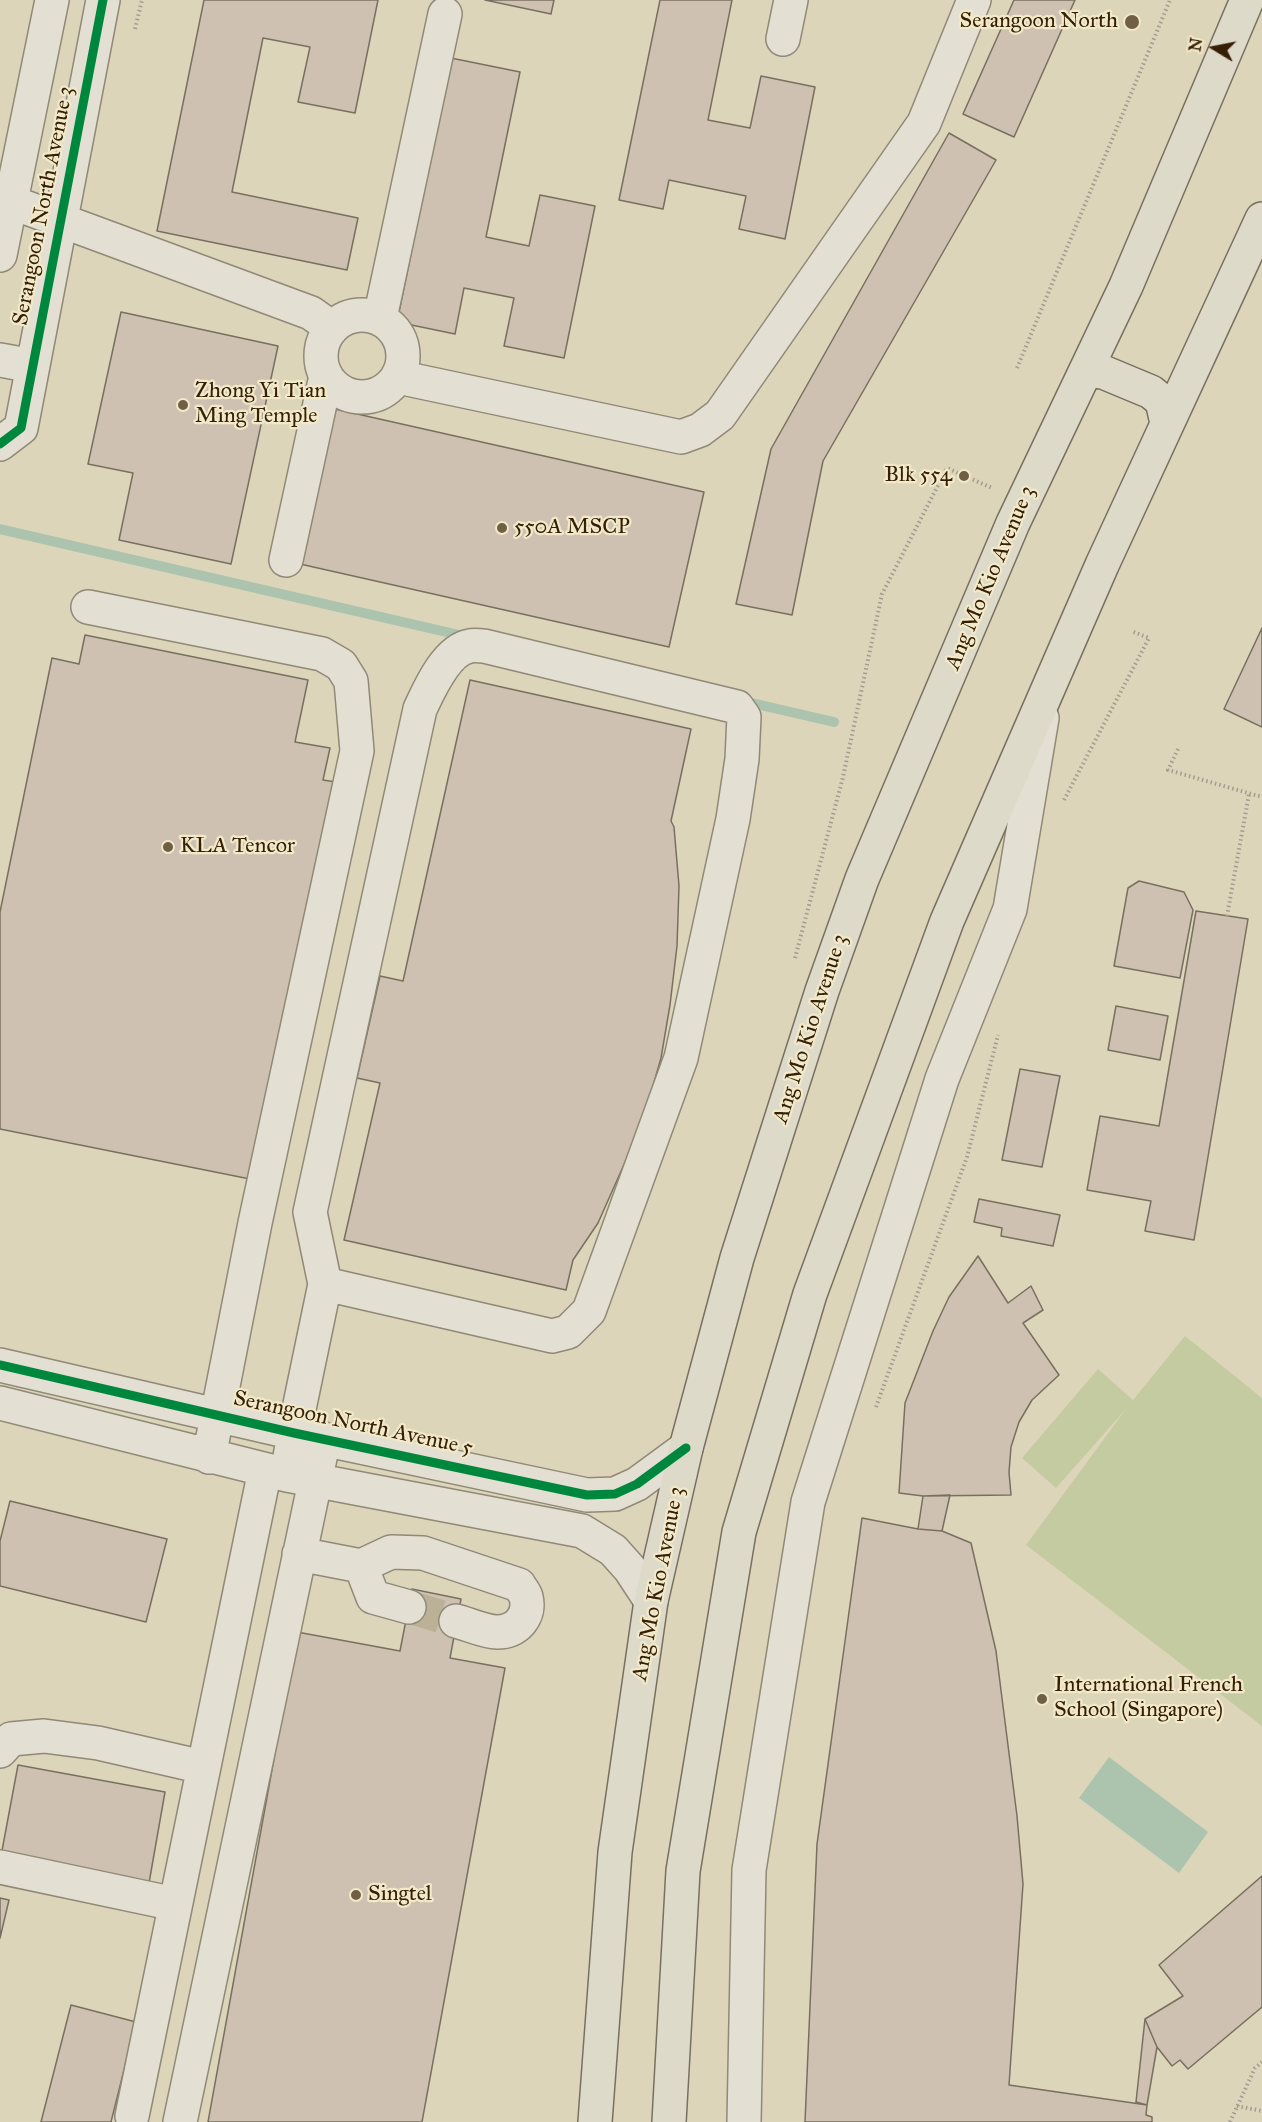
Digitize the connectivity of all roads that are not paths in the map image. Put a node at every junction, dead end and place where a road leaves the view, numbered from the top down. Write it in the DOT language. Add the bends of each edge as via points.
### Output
graph roads {
  1 [pos="52,0"];
  2 [pos="103,0"];
  3 [pos="791,0"];
  4 [pos="975,0"];
  5 [pos="1247,0"];
  6 [pos="445,14"];
  7 [pos="783,39"];
  8 [pos="11,202"];
  9 [pos="1262,219"];
  10 [pos="60,220"];
  11 [pos="0,255"];
  12 [pos="380,318"];
  13 [pos="332,328"];
  14 [pos="0,360"];
  15 [pos="33,366"];
  16 [pos="1084,375"];
  17 [pos="326,376"];
  18 [pos="398,377"];
  19 [pos="1167,423"];
  20 [pos="0,444"];
  21 [pos="286,560"];
  22 [pos="88,607"];
  23 [pos="1046,692"];
  24 [pos="326,1284"];
  25 [pos="0,1365"];
  26 [pos="0,1403"];
  27 [pos="219,1415"];
  28 [pos="309,1436"];
  29 [pos="686,1448"];
  30 [pos="209,1457"];
  31 [pos="289,1476"];
  32 [pos="299,1554"];
  33 [pos="361,1566"];
  34 [pos="651,1601"];
  35 [pos="409,1607"];
  36 [pos="456,1621"];
  37 [pos="0,1751"];
  38 [pos="204,1767"];
  39 [pos="0,1867"];
  40 [pos="175,1904"];
  41 [pos="132,2116"];
  42 [pos="180,2122"];
  43 [pos="595,2122"];
  44 [pos="669,2122"];
  45 [pos="744,2122"];
  1 -- 8 [label="street, Serangoon North Avenue 3"];
  2 -- 10 [label="street, Serangoon North Avenue 3"];
  3 -- 7 [label="street"];
  4 -- 18 [label="street" via="924,123 720,415 700,430 681,437"];
  5 -- 16 [label="highway, Ang Mo Kio Avenue 3" via="1126,286"];
  6 -- 12 [label="street"];
  8 -- 10 [label="street"];
  8 -- 11 [label="street, Serangoon North Avenue 3"];
  9 -- 19 [label="highway"];
  10 -- 13 [label="street" via="310,313"];
  10 -- 15 [label="street, Serangoon North Avenue 3"];
  12 -- 13 [label="street" via="346,318"];
  12 -- 18 [label="street" via="393,328 402,344 403,361"];
  13 -- 17 [label="street" via="323,342 321,360"];
  14 -- 15 [label="street"];
  15 -- 20 [label="street, Serangoon North Avenue 3" via="21,428"];
  16 -- 19 [label="highway" via="1103,372 1151,392 1162,401"];
  16 -- 29 [label="highway, Ang Mo Kio Avenue 3" via="1013,523 862,879 737,1258"];
  17 -- 18 [label="street" via="337,389 361,397 386,390"];
  17 -- 21 [label="street"];
  19 -- 23 [label="highway"];
  22 -- 27 [label="street" via="322,654 341,665 351,681 357,751 255,1222"];
  23 -- 44 [label="highway" via="947,921 810,1294 739,1532 683,1871"];
  23 -- 45 [label="street" via="1010,909 942,1079 808,1502 749,1870"];
  24 -- 24 [label="street" via="310,1212 420,710 434,680 452,657 468,646 484,646 737,707 744,717 736,799 681,1058 589,1311 568,1332 552,1336"];
  24 -- 28 [label="street"];
  25 -- 27 [label="street, Serangoon North Avenue 5"];
  26 -- 30 [label="street"];
  27 -- 28 [label="street, Serangoon North Avenue 5"];
  27 -- 30 [label="street"];
  28 -- 29 [label="street, Serangoon North Avenue 5" via="587,1495 615,1494 637,1484"];
  28 -- 31 [label="street"];
  29 -- 34 [label="highway, Ang Mo Kio Avenue 3"];
  30 -- 31 [label="street"];
  31 -- 32 [label="street"];
  31 -- 34 [label="street" via="582,1531 614,1550"];
  31 -- 38 [label="street"];
  32 -- 33 [label="street"];
  32 -- 42 [label="street"];
  33 -- 35 [label="street" via="373,1597"];
  33 -- 36 [label="street" via="391,1552 423,1553 519,1585 526,1597 524,1621 514,1628 496,1632"];
  34 -- 43 [label="highway, Ang Mo Kio Avenue 3" via="615,1852"];
  37 -- 38 [label="street" via="11,1738 44,1736 98,1743"];
  38 -- 40 [label="street"];
  39 -- 40 [label="street"];
  40 -- 41 [label="street"];
}
